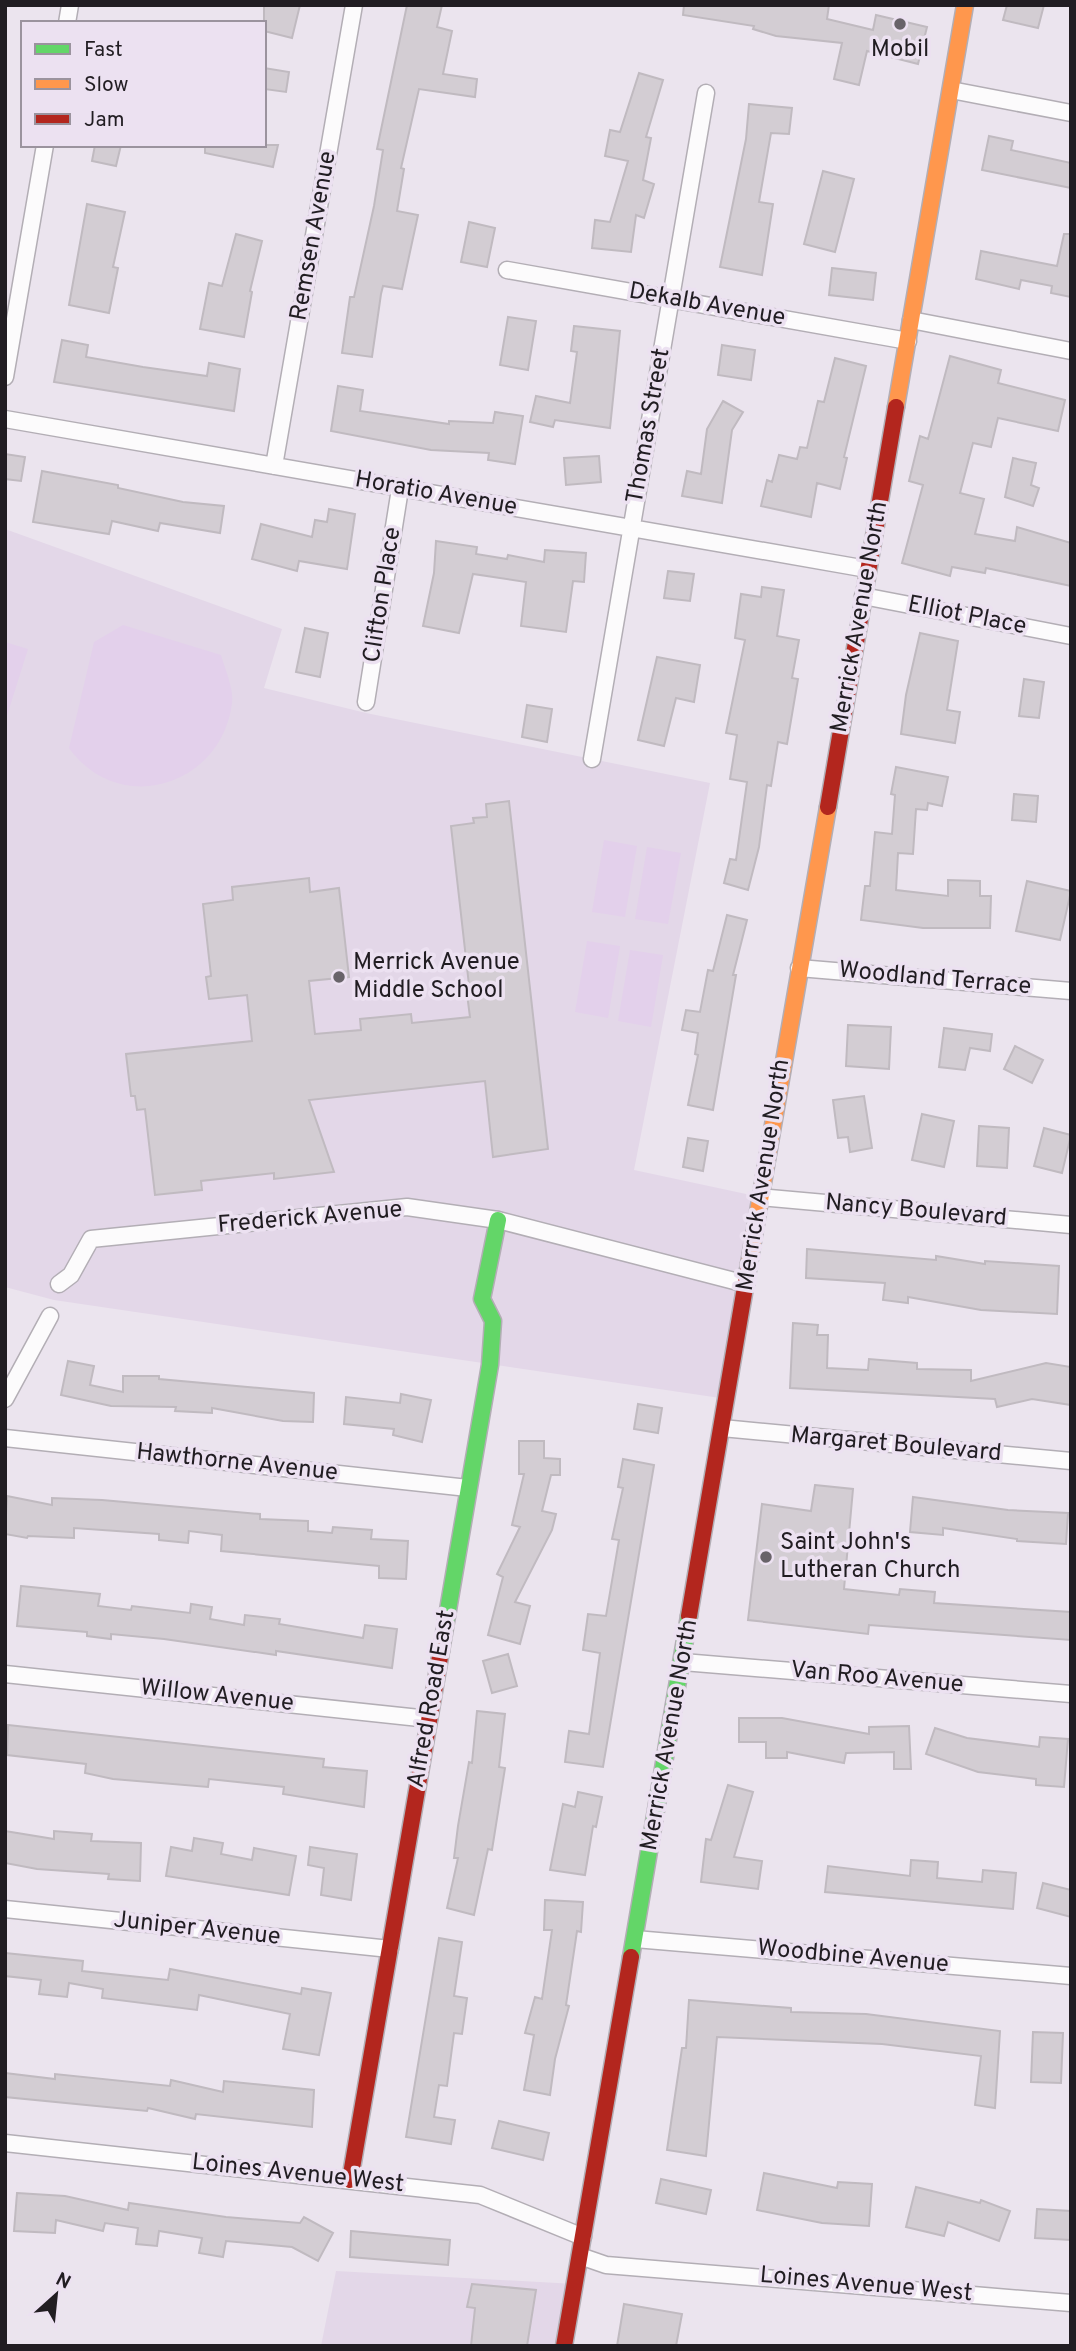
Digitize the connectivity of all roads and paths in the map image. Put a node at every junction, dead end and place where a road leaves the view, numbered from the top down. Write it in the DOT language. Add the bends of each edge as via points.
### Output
graph roads {
  1 [pos="354,5"];
  2 [pos="965,5"];
  3 [pos="951,90"];
  4 [pos="706,93"];
  5 [pos="1071,113"];
  6 [pos="45,147"];
  7 [pos="507,270"];
  8 [pos="671,299"];
  9 [pos="911,320"];
  10 [pos="908,341"];
  11 [pos="1071,351"];
  12 [pos="5,377"];
  13 [pos="5,419"];
  14 [pos="274,466"];
  15 [pos="400,489"];
  16 [pos="631,527"];
  17 [pos="867,569"];
  18 [pos="863,596"];
  19 [pos="1071,636"];
  20 [pos="366,702"];
  21 [pos="592,760"];
  22 [pos="799,968"];
  23 [pos="1071,990"];
  24 [pos="760,1197"];
  25 [pos="498,1220"];
  26 [pos="1071,1224"];
  27 [pos="59,1284"];
  28 [pos="746,1284"];
  29 [pos="50,1316"];
  30 [pos="5,1399"];
  31 [pos="722,1428"];
  32 [pos="5,1438"];
  33 [pos="1071,1461"];
  34 [pos="468,1488"];
  35 [pos="683,1662"];
  36 [pos="5,1674"];
  37 [pos="1071,1694"];
  38 [pos="429,1719"];
  39 [pos="5,1909"];
  40 [pos="635,1939"];
  41 [pos="390,1949"];
  42 [pos="1071,1976"];
  43 [pos="5,2143"];
  44 [pos="351,2180"];
  45 [pos="583,2237"];
  46 [pos="580,2256"];
  47 [pos="1071,2303"];
  48 [pos="564,2346"];
  1 -- 14 [label="street, Remsen Avenue"];
  2 -- 3 [label="main road, Merrick Avenue North"];
  3 -- 5 [label="street"];
  3 -- 9 [label="main road, Merrick Avenue North"];
  4 -- 8 [label="street, Thomas Street"];
  6 -- 12 [label="street"];
  7 -- 8 [label="street, Dekalb Avenue"];
  8 -- 10 [label="street, Dekalb Avenue"];
  8 -- 16 [label="street, Thomas Street"];
  9 -- 10 [label="main road, Merrick Avenue North"];
  9 -- 11 [label="street"];
  10 -- 17 [label="main road, Merrick Avenue North"];
  13 -- 14 [label="street, Horatio Avenue"];
  14 -- 15 [label="street, Horatio Avenue"];
  15 -- 16 [label="street, Horatio Avenue"];
  15 -- 20 [label="street, Clifton Place"];
  16 -- 17 [label="street, Horatio Avenue"];
  16 -- 21 [label="street, Thomas Street"];
  17 -- 18 [label="main road, Merrick Avenue North"];
  18 -- 19 [label="street, Elliot Place"];
  18 -- 22 [label="main road, Merrick Avenue North"];
  22 -- 23 [label="street, Woodland Terrace"];
  22 -- 24 [label="main road, Merrick Avenue North"];
  24 -- 26 [label="street, Nancy Boulevard"];
  24 -- 28 [label="main road, Merrick Avenue North"];
  25 -- 27 [label="street, Frederick Avenue" via="407,1207 92,1239 71,1275"];
  25 -- 28 [label="street, Frederick Avenue"];
  25 -- 34 [label="main road, Alfred Road East" via="482,1299 492,1321 490,1365"];
  28 -- 31 [label="main road, Merrick Avenue North"];
  29 -- 30 [label="street"];
  31 -- 33 [label="street, Margaret Boulevard"];
  31 -- 35 [label="main road, Merrick Avenue North"];
  32 -- 34 [label="street, Hawthorne Avenue"];
  34 -- 38 [label="main road, Alfred Road East"];
  35 -- 37 [label="street, Van Roo Avenue"];
  35 -- 40 [label="main road, Merrick Avenue North"];
  36 -- 38 [label="street, Willow Avenue"];
  38 -- 41 [label="main road, Alfred Road East"];
  39 -- 41 [label="street, Juniper Avenue"];
  40 -- 42 [label="street, Woodbine Avenue"];
  40 -- 45 [label="main road, Merrick Avenue North"];
  41 -- 44 [label="main road, Alfred Road East"];
  43 -- 44 [label="street, Loines Avenue West"];
  44 -- 45 [label="street, Loines Avenue West" via="480,2195"];
  45 -- 46 [label="main road, Merrick Avenue North"];
  46 -- 47 [label="street, Loines Avenue West" via="606,2265"];
  46 -- 48 [label="main road, Merrick Avenue North"];
}
